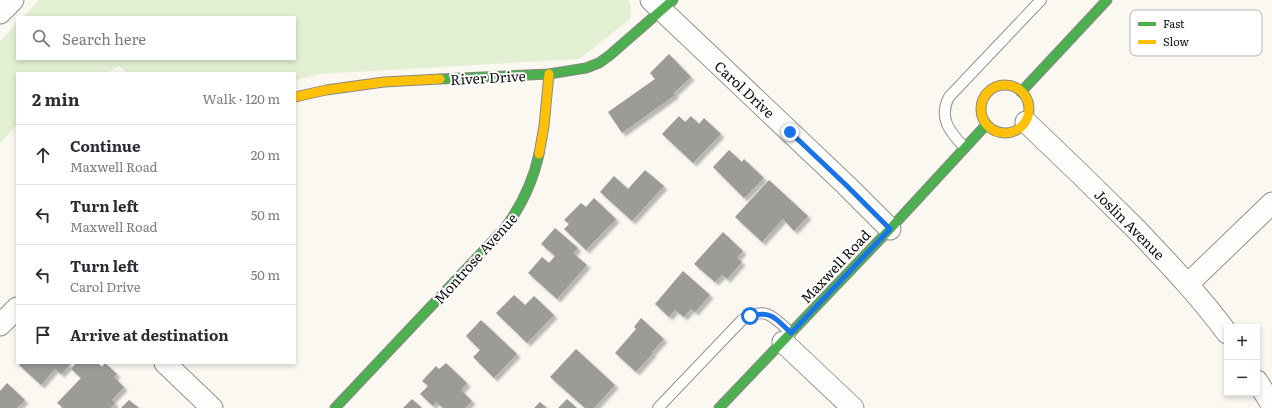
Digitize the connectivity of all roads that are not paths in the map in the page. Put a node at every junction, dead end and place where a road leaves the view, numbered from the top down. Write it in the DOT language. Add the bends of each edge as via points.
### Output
graph roads {
  1 [pos="12,0"];
  2 [pos="1040,0"];
  3 [pos="1107,0"];
  4 [pos="662,3"];
  5 [pos="0,13"];
  6 [pos="548,74"];
  7 [pos="1021,92"];
  8 [pos="296,97"];
  9 [pos="1026,122"];
  10 [pos="986,125"];
  11 [pos="964,147"];
  12 [pos="1272,203"];
  13 [pos="890,229"];
  14 [pos="1188,284"];
  15 [pos="16,309"];
  16 [pos="0,326"];
  17 [pos="1224,329"];
  18 [pos="787,337"];
  19 [pos="166,364"];
  20 [pos="1260,386"];
  21 [pos="1272,405"];
  22 [pos="212,408"];
  23 [pos="335,408"];
  24 [pos="658,408"];
  25 [pos="719,408"];
  26 [pos="853,408"];
  1 -- 5 [label="street"];
  2 -- 11 [label="lane" via="945,104 945,118 952,134"];
  3 -- 7 [label="street"];
  4 -- 6 [label="street, River Drive" via="599,63 586,68"];
  4 -- 13 [label="street, Carol Drive"];
  6 -- 8 [label="street, River Drive" via="384,82"];
  6 -- 23 [label="street, Montrose Avenue" via="543,133 533,178 512,219"];
  7 -- 9 [label="street" via="1027,100 1029,111"];
  7 -- 10 [label="street" via="1012,86 1002,85 988,91 982,100 980,110"];
  9 -- 10 [label="street" via="1020,129 1007,134 997,132"];
  9 -- 14 [label="street, Joslin Avenue" via="1113,206"];
  10 -- 11 [label="street, Maxwell Road"];
  11 -- 13 [label="street, Maxwell Road"];
  12 -- 14 [label="street"];
  13 -- 18 [label="street, Maxwell Road"];
  14 -- 17 [label="street, Joslin Avenue"];
  15 -- 16 [label="street"];
  18 -- 24 [label="lane" via="770,314 760,313 742,320"];
  18 -- 25 [label="street, Maxwell Road"];
  18 -- 26 [label="street"];
  19 -- 22 [label="street"];
  20 -- 21 [label="street"];
}
